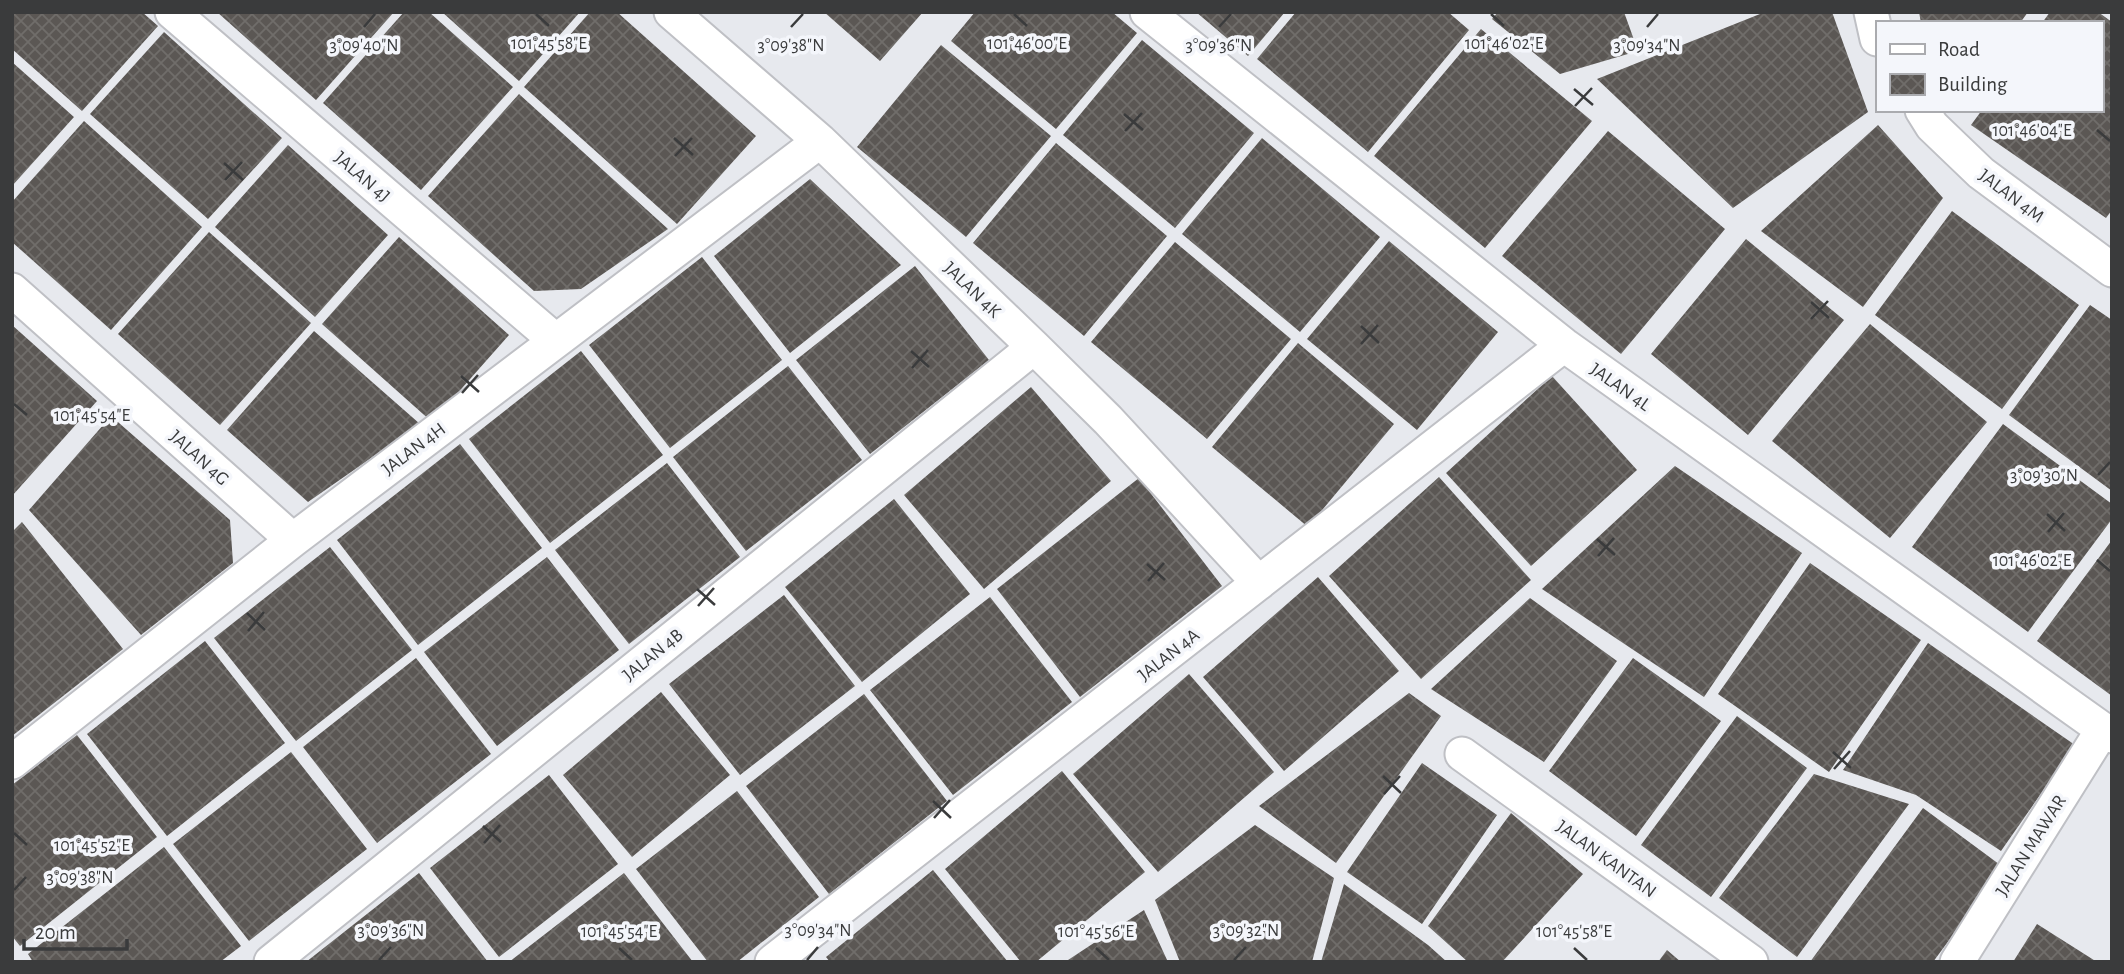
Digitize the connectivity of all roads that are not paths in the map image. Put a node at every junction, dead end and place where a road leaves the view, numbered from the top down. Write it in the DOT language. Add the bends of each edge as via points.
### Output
graph roads {
  1 [pos="172,12"];
  2 [pos="671,12"];
  3 [pos="1147,12"];
  4 [pos="1871,12"];
  5 [pos="1876,35"];
  6 [pos="1923,112"];
  7 [pos="820,141"];
  8 [pos="2112,270"];
  9 [pos="12,290"];
  10 [pos="555,340"];
  11 [pos="1564,345"];
  12 [pos="1034,346"];
  13 [pos="293,540"];
  14 [pos="1259,583"];
  15 [pos="2107,732"];
  16 [pos="1462,754"];
  17 [pos="12,762"];
  18 [pos="271,962"];
  19 [pos="772,962"];
  20 [pos="1751,962"];
  21 [pos="1957,962"];
  1 -- 10 [label="street, JALAN 4J"];
  2 -- 7 [label="street, JALAN 4K"];
  3 -- 11 [label="street, JALAN 4L"];
  4 -- 5 [label="street"];
  6 -- 8 [label="street, JALAN 4M" via="1981,173"];
  7 -- 10 [label="street, JALAN 4H"];
  7 -- 12 [label="street, JALAN 4K"];
  9 -- 13 [label="street, JALAN 4G"];
  10 -- 13 [label="street, JALAN 4H"];
  11 -- 14 [label="street, JALAN 4A"];
  11 -- 15 [label="street, JALAN 4L"];
  12 -- 14 [label="street, JALAN 4K"];
  12 -- 18 [label="street, JALAN 4B"];
  13 -- 17 [label="street, JALAN 4H"];
  14 -- 19 [label="street, JALAN 4A"];
  15 -- 21 [label="street, JALAN MAWAR"];
  16 -- 20 [label="street, JALAN KANTAN"];
}
